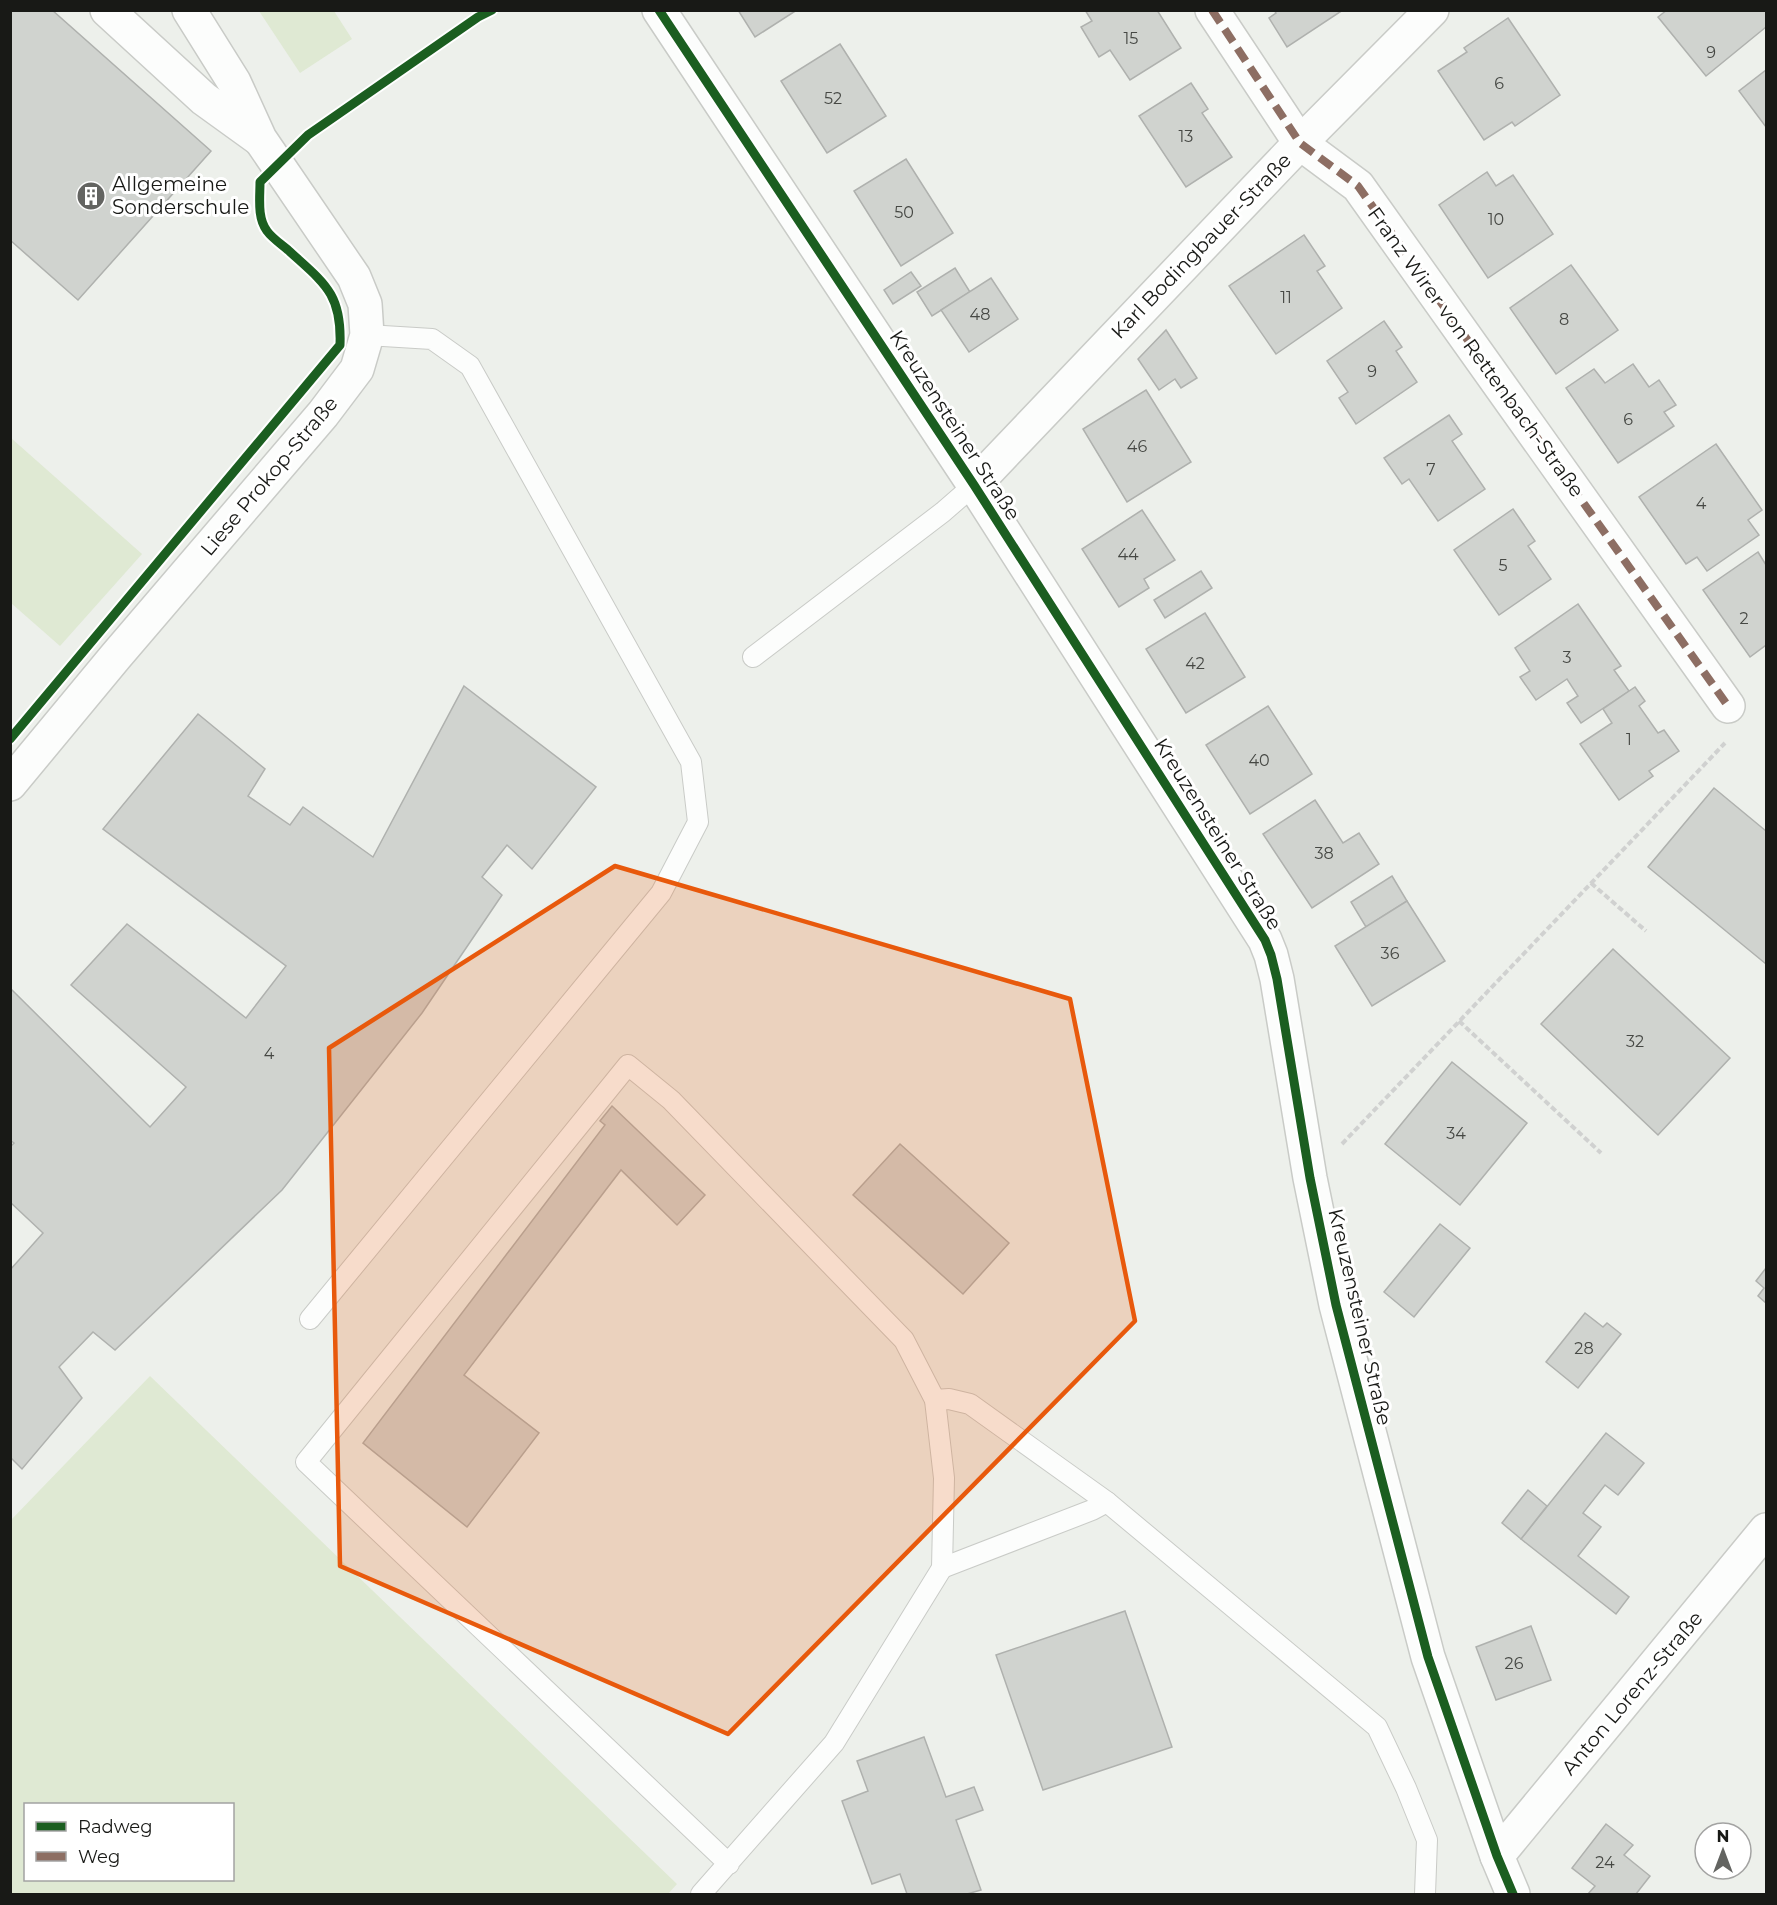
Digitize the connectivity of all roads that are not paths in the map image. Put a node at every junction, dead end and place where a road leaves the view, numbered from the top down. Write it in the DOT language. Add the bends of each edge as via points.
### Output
graph roads {
  1 [pos="107,10"];
  2 [pos="189,10"];
  3 [pos="659,10"];
  4 [pos="1212,10"];
  5 [pos="1432,10"];
  6 [pos="260,139"];
  7 [pos="1300,143"];
  8 [pos="367,335"];
  9 [pos="974,485"];
  10 [pos="753,657"];
  11 [pos="1728,706"];
  12 [pos="10,784"];
  13 [pos="310,1319"];
  14 [pos="935,1401"];
  15 [pos="1107,1502"];
  16 [pos="1767,1530"];
  17 [pos="942,1568"];
  18 [pos="1497,1856"];
  19 [pos="729,1864"];
  20 [pos="700,1894"];
  21 [pos="1425,1894"];
  22 [pos="1513,1894"];
  1 -- 6 [label="street, Liese Prokop-Straße" via="204,99"];
  2 -- 6 [label="street, Liese Prokop-Straße" via="234,82"];
  3 -- 9 [label="street, Kreuzensteiner Straße"];
  4 -- 7 [label="street, Franz Wirer von Rettenbach-Straße"];
  5 -- 7 [label="street, Karl Bodingbauer-Straße"];
  6 -- 8 [label="street, Liese Prokop-Straße" via="354,277 366,304"];
  7 -- 9 [label="street, Karl Bodingbauer-Straße"];
  7 -- 11 [label="street, Franz Wirer von Rettenbach-Straße" via="1358,186"];
  8 -- 12 [label="street, Liese Prokop-Straße" via="357,369 323,414"];
  8 -- 13 [label="lane" via="432,339 470,366 691,762 698,822 661,893"];
  9 -- 10 [label="lane"];
  9 -- 18 [label="street, Kreuzensteiner Straße" via="1271,955 1336,1305 1428,1657"];
  14 -- 15 [label="lane" via="949,1399 970,1404"];
  14 -- 17 [label="lane" via="944,1478"];
  14 -- 19 [label="lane" via="904,1340 671,1100 628,1065 306,1462"];
  15 -- 17 [label="lane"];
  15 -- 21 [label="lane" via="1377,1727 1427,1840"];
  16 -- 18 [label="street, Anton Lorenz-Straße"];
  17 -- 19 [label="lane" via="834,1743"];
  18 -- 22 [label="street, Kreuzensteiner Straße"];
  19 -- 20 [label="lane"];
}
